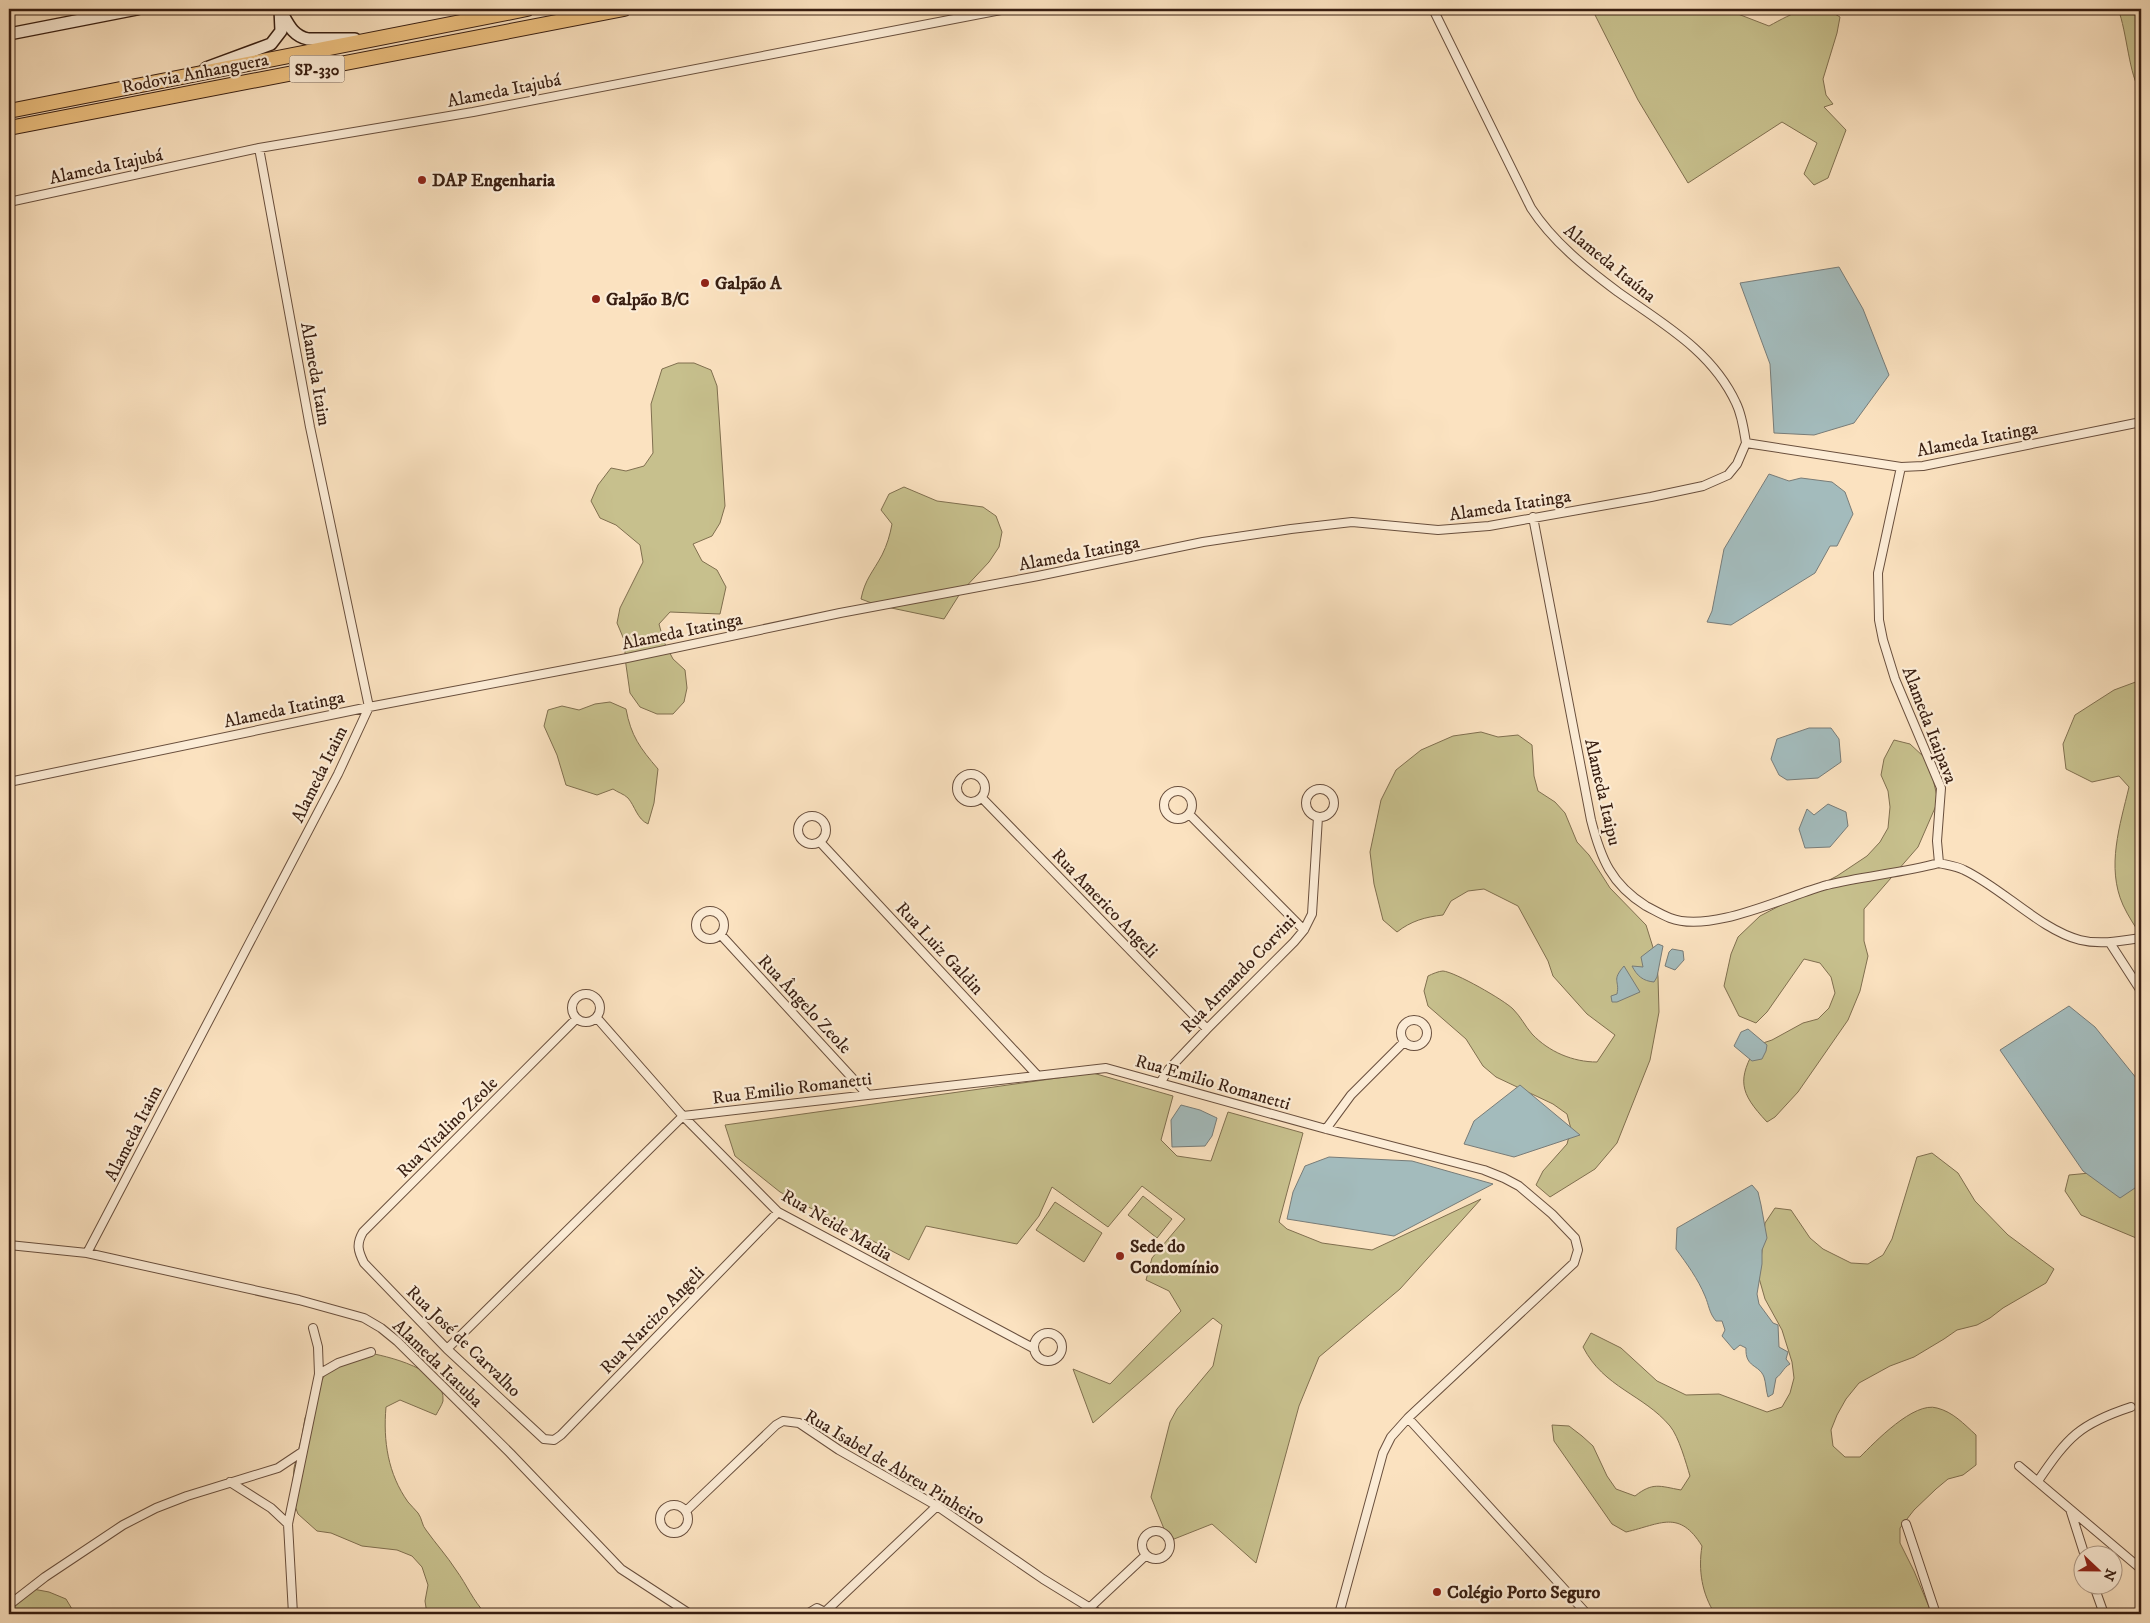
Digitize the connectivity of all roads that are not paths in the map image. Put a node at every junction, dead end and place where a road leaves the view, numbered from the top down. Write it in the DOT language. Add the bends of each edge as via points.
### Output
graph roads {
  1 [pos="137,9"];
  2 [pos="280,9"];
  3 [pos="527,9"];
  4 [pos="624,9"];
  5 [pos="1006,9"];
  6 [pos="1433,9"];
  7 [pos="9,34"];
  8 [pos="377,39"];
  9 [pos="175,79"];
  10 [pos="9,111"];
  11 [pos="9,128"];
  12 [pos="259,148"];
  13 [pos="9,202"];
  14 [pos="2141,422"];
  15 [pos="1746,443"];
  16 [pos="1901,467"];
  17 [pos="1533,517"];
  18 [pos="369,707"];
  19 [pos="9,782"];
  20 [pos="982,798"];
  21 [pos="1190,815"];
  22 [pos="1318,817"];
  23 [pos="820,842"];
  24 [pos="1938,862"];
  25 [pos="1304,930"];
  26 [pos="721,935"];
  27 [pos="2141,938"];
  28 [pos="2110,943"];
  29 [pos="2141,991"];
  30 [pos="597,1018"];
  31 [pos="576,1019"];
  32 [pos="1207,1029"];
  33 [pos="1404,1042"];
  34 [pos="1038,1075"];
  35 [pos="1160,1083"];
  36 [pos="867,1094"];
  37 [pos="683,1116"];
  38 [pos="1326,1130"];
  39 [pos="778,1212"];
  40 [pos="9,1245"];
  41 [pos="87,1254"];
  42 [pos="364,1263"];
  43 [pos="313,1328"];
  44 [pos="1033,1348"];
  45 [pos="447,1349"];
  46 [pos="371,1352"];
  47 [pos="319,1374"];
  48 [pos="2131,1407"];
  49 [pos="1408,1418"];
  50 [pos="544,1439"];
  51 [pos="302,1452"];
  52 [pos="2019,1466"];
  53 [pos="2038,1481"];
  54 [pos="230,1482"];
  55 [pos="937,1506"];
  56 [pos="2070,1509"];
  57 [pos="686,1511"];
  58 [pos="288,1524"];
  59 [pos="1906,1524"];
  60 [pos="2081,1546"];
  61 [pos="2123,1553"];
  62 [pos="1145,1556"];
  63 [pos="2141,1569"];
  64 [pos="2098,1596"];
  65 [pos="9,1605"];
  66 [pos="1090,1608"];
  67 [pos="828,1613"];
  68 [pos="293,1614"];
  69 [pos="690,1614"];
  70 [pos="807,1614"];
  71 [pos="1083,1614"];
  72 [pos="1100,1614"];
  73 [pos="1339,1614"];
  74 [pos="1587,1614"];
  75 [pos="1936,1614"];
  76 [pos="2104,1614"];
  1 -- 7 [label="main road"];
  2 -- 8 [label="main road" via="288,25 300,37"];
  2 -- 9 [label="main road" via="281,30 271,44"];
  3 -- 8 [label="highway, Rodovia Anhanguera / SP-330"];
  4 -- 11 [label="highway, Rodovia Anhanguera / SP-330"];
  5 -- 12 [label="street, Alameda Itajubá" via="473,112"];
  6 -- 15 [label="street, Alameda Itaúna" via="1527,200 1543,226 1568,252 1688,341 1706,359 1737,404"];
  8 -- 9 [label="highway, Rodovia Anhanguera / SP-330"];
  9 -- 10 [label="highway, Rodovia Anhanguera / SP-330"];
  12 -- 13 [label="street, Alameda Itajubá"];
  12 -- 18 [label="street, Alameda Itaim" via="310,427"];
  14 -- 16 [label="street, Alameda Itatinga" via="1924,466"];
  15 -- 16 [label="street, Alameda Itatinga"];
  15 -- 17 [label="street, Alameda Itatinga" via="1737,464 1718,481 1651,497"];
  16 -- 24 [label="street, Alameda Itaipava" via="1878,573 1879,620 1895,679 1941,788"];
  17 -- 18 [label="street, Alameda Itatinga" via="1489,526 1438,530 1352,522 1202,542"];
  17 -- 24 [label="street, Alameda Itaipu" via="1593,829 1611,875 1629,895 1671,918 1690,922 1709,920 1736,915 1826,886 1909,871"];
  18 -- 19 [label="street, Alameda Itatinga"];
  18 -- 41 [label="street, Alameda Itaim" via="334,782"];
  20 -- 32 [label="street, Rua Americo Angeli"];
  21 -- 25 [label="street"];
  22 -- 25 [label="street, Rua Armando Corvini" via="1314,903 1310,922"];
  23 -- 34 [label="street, Rua Luiz Galdin"];
  24 -- 28 [label="street" via="1971,874 2069,936"];
  25 -- 32 [label="street, Rua Armando Corvini"];
  26 -- 36 [label="street, Rua Ângelo Zeole"];
  27 -- 28 [label="street"];
  28 -- 29 [label="street"];
  30 -- 31 [label="street" via="589,1023"];
  30 -- 31 [label="street" via="601,1009 598,1000 586,994 574,1001 572,1010"];
  30 -- 37 [label="street, Rua Neide Madia"];
  31 -- 42 [label="street, Rua Vitalino Zeole" via="363,1232 358,1249"];
  32 -- 35 [label="street, Rua Armando Corvini"];
  33 -- 38 [label="street" via="1351,1095"];
  34 -- 35 [label="street, Rua Emilio Romanetti" via="1106,1068"];
  34 -- 36 [label="street, Rua Emilio Romanetti"];
  35 -- 38 [label="street, Rua Emilio Romanetti"];
  36 -- 37 [label="street, Rua Emilio Romanetti"];
  37 -- 39 [label="street, Rua Neide Madia"];
  37 -- 45 [label="street"];
  38 -- 49 [label="street, Rua Emilio Romanetti" via="1484,1170 1504,1178 1519,1186 1552,1214 1578,1245 1574,1263"];
  39 -- 44 [label="street, Rua Neide Madia"];
  39 -- 50 [label="street, Rua Narcizo Angeli" via="561,1435 554,1440"];
  40 -- 41 [label="street, Alameda Itatuba"];
  41 -- 69 [label="street, Alameda Itatuba" via="307,1302 364,1318 381,1328 510,1453 622,1569"];
  42 -- 45 [label="street, Rua José de Carvalho"];
  43 -- 47 [label="street" via="318,1347"];
  45 -- 50 [label="street, Rua José de Carvalho"];
  46 -- 47 [label="street" via="338,1363"];
  47 -- 51 [label="street"];
  48 -- 53 [label="street" via="2083,1427 2061,1446"];
  49 -- 73 [label="street, Rua Emilio Romanetti" via="1391,1437 1384,1453"];
  49 -- 74 [label="street"];
  51 -- 54 [label="street" via="278,1468"];
  51 -- 58 [label="street"];
  52 -- 53 [label="street"];
  53 -- 56 [label="street"];
  54 -- 58 [label="street" via="271,1508"];
  54 -- 65 [label="street" via="156,1508 123,1525"];
  55 -- 57 [label="street, Rua Isabel de Abreu Pinheiro" via="839,1450 799,1423 783,1421"];
  55 -- 66 [label="street, Rua Isabel de Abreu Pinheiro"];
  55 -- 67 [label="street"];
  56 -- 60 [label="street"];
  56 -- 61 [label="street"];
  58 -- 68 [label="street"];
  59 -- 75 [label="street"];
  61 -- 63 [label="street"];
  62 -- 66 [label="street"];
  64 -- 76 [label="street"];
  66 -- 71 [label="street"];
  66 -- 72 [label="street, Rua Isabel de Abreu Pinheiro"];
  67 -- 70 [label="street" via="817,1608"];
}
